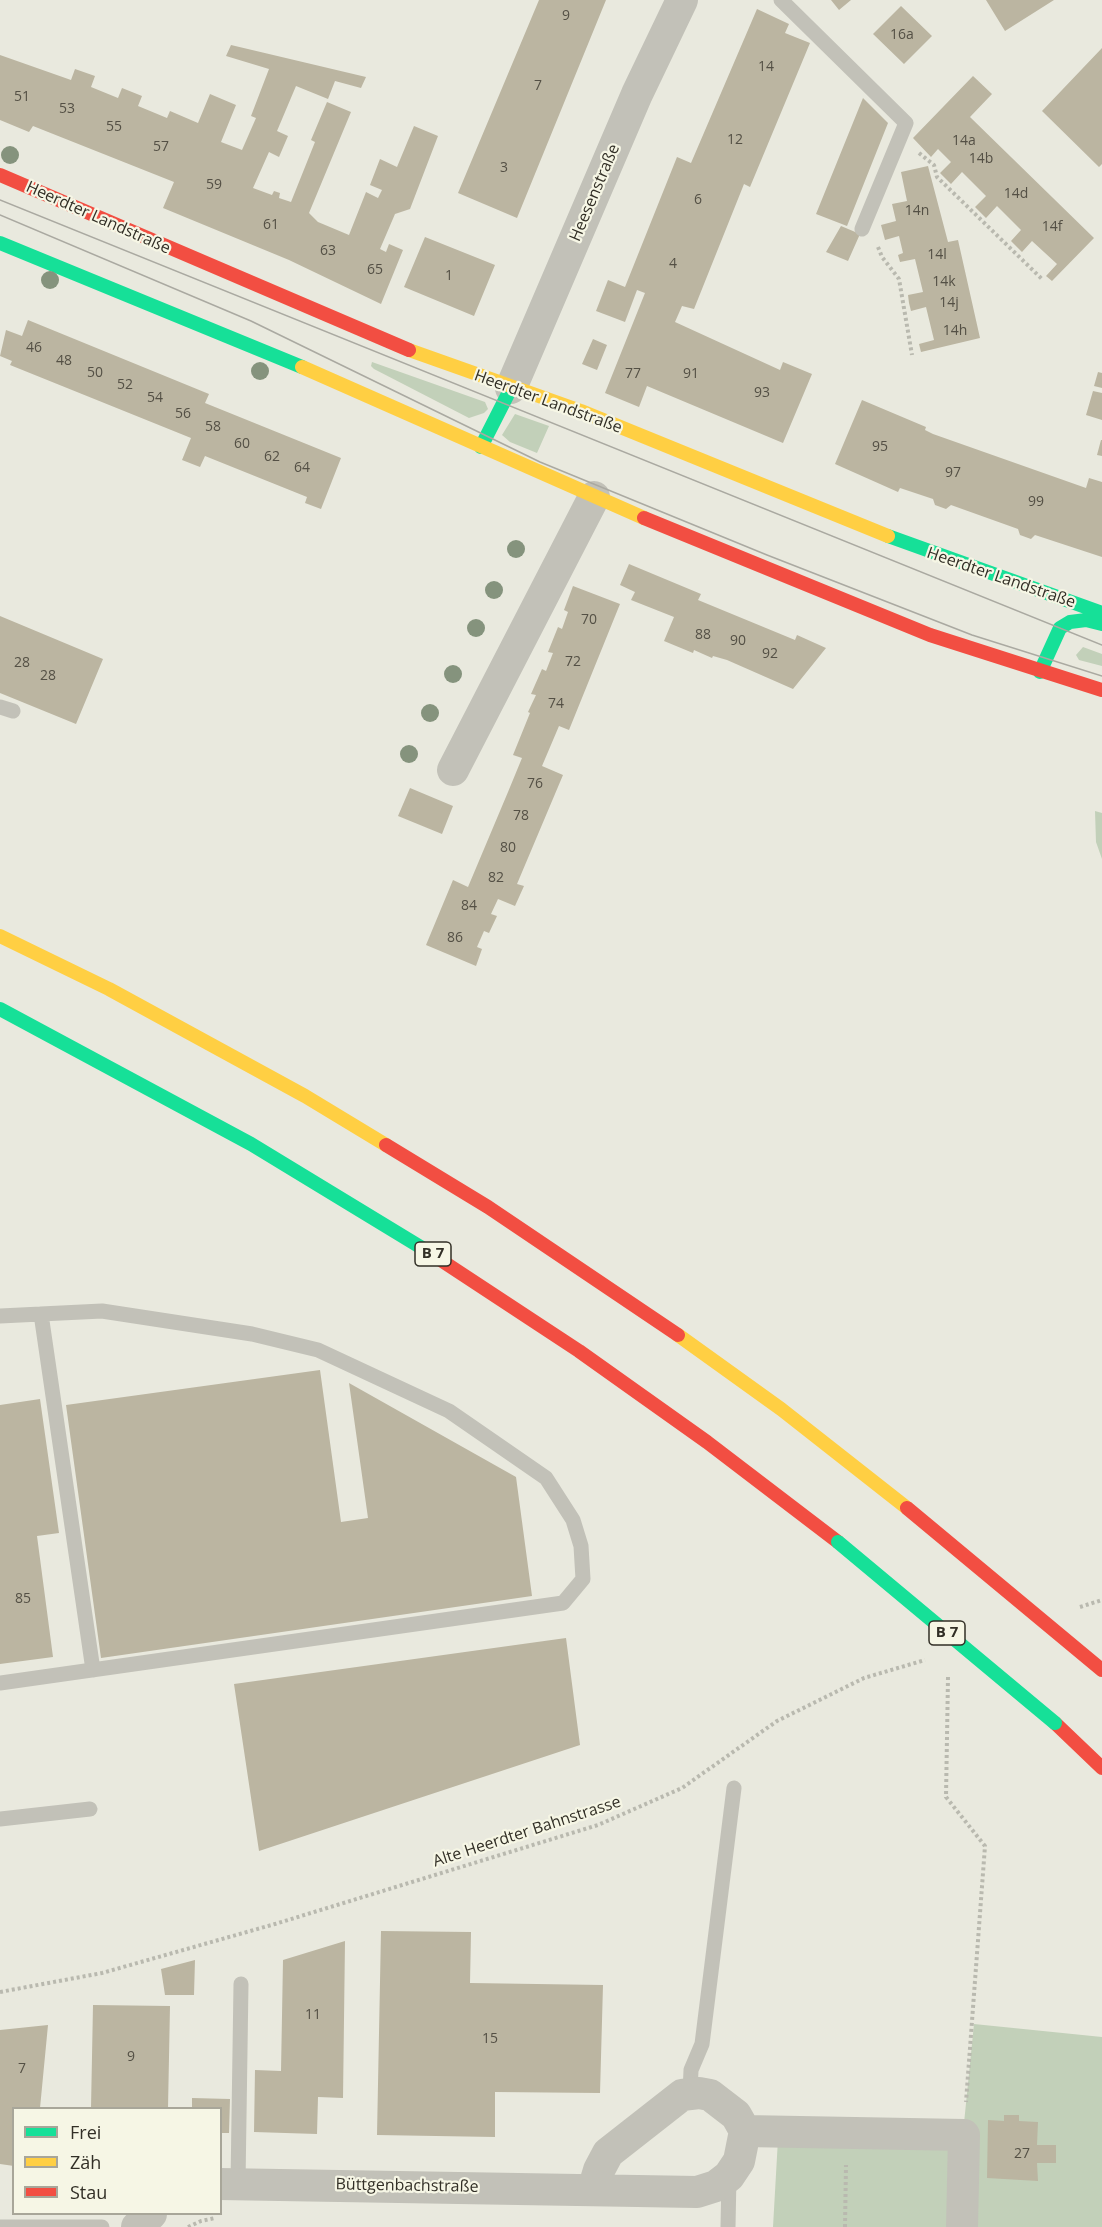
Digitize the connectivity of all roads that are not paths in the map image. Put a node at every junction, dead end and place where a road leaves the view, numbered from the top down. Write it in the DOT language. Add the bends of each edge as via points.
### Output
graph roads {
  1 [pos="682,0"];
  2 [pos="781,0"];
  3 [pos="0,174"];
  4 [pos="864,224"];
  5 [pos="0,243"];
  6 [pos="511,388"];
  7 [pos="481,447"];
  8 [pos="594,496"];
  9 [pos="1102,613"];
  10 [pos="1102,624"];
  11 [pos="1040,672"];
  12 [pos="1102,690"];
  13 [pos="453,770"];
  14 [pos="0,936"];
  15 [pos="0,1009"];
  16 [pos="41,1314"];
  17 [pos="0,1316"];
  18 [pos="93,1670"];
  19 [pos="1102,1670"];
  20 [pos="0,1683"];
  21 [pos="1102,1768"];
  22 [pos="734,1788"];
  23 [pos="90,1809"];
  24 [pos="0,1819"];
  25 [pos="241,1984"];
  26 [pos="690,2093"];
  27 [pos="745,2132"];
  28 [pos="729,2176"];
  29 [pos="229,2183"];
  30 [pos="593,2190"];
  31 [pos="150,2215"];
  32 [pos="0,2227"];
  33 [pos="102,2227"];
  34 [pos="137,2227"];
  35 [pos="728,2227"];
  36 [pos="962,2227"];
  1 -- 6 [label="street, Heesenstraße"];
  2 -- 4 [label="lane" via="906,123"];
  3 -- 6 [label="main road, Heerdter Landstraße" via="429,359"];
  5 -- 7 [label="main road" via="288,360"];
  6 -- 7 [label="main road"];
  6 -- 9 [label="main road, Heerdter Landstraße" via="580,411 926,552"];
  7 -- 8 [label="main road"];
  8 -- 11 [label="main road" via="930,635"];
  8 -- 13 [label="street"];
  10 -- 11 [label="main road, Heerdter Landstraße" via="1086,620 1060,628"];
  11 -- 12 [label="main road"];
  14 -- 19 [label="main road, bridge" via="109,989 305,1096 488,1207 634,1304 772,1402"];
  15 -- 21 [label="main road, B 7, bridge" via="251,1144 434,1255 579,1351 838,1542 1055,1723"];
  16 -- 17 [label="lane"];
  16 -- 18 [label="lane"];
  16 -- 18 [label="lane" via="102,1311 252,1334 318,1350 449,1412 546,1478 573,1520 581,1546 583,1579 562,1604"];
  18 -- 20 [label="lane"];
  22 -- 26 [label="lane" via="702,2043 691,2070"];
  23 -- 24 [label="lane"];
  25 -- 29 [label="lane"];
  26 -- 27 [label="street" via="710,2095 720,2101 736,2115"];
  26 -- 30 [label="street" via="671,2102 608,2153"];
  27 -- 28 [label="street" via="739,2161"];
  27 -- 36 [label="street" via="964,2135"];
  28 -- 30 [label="street, Büttgenbachstraße" via="716,2186 697,2192"];
  28 -- 35 [label="lane"];
  29 -- 30 [label="street, Büttgenbachstraße"];
  31 -- 34 [label="street"];
  32 -- 33 [label="lane"];
}
